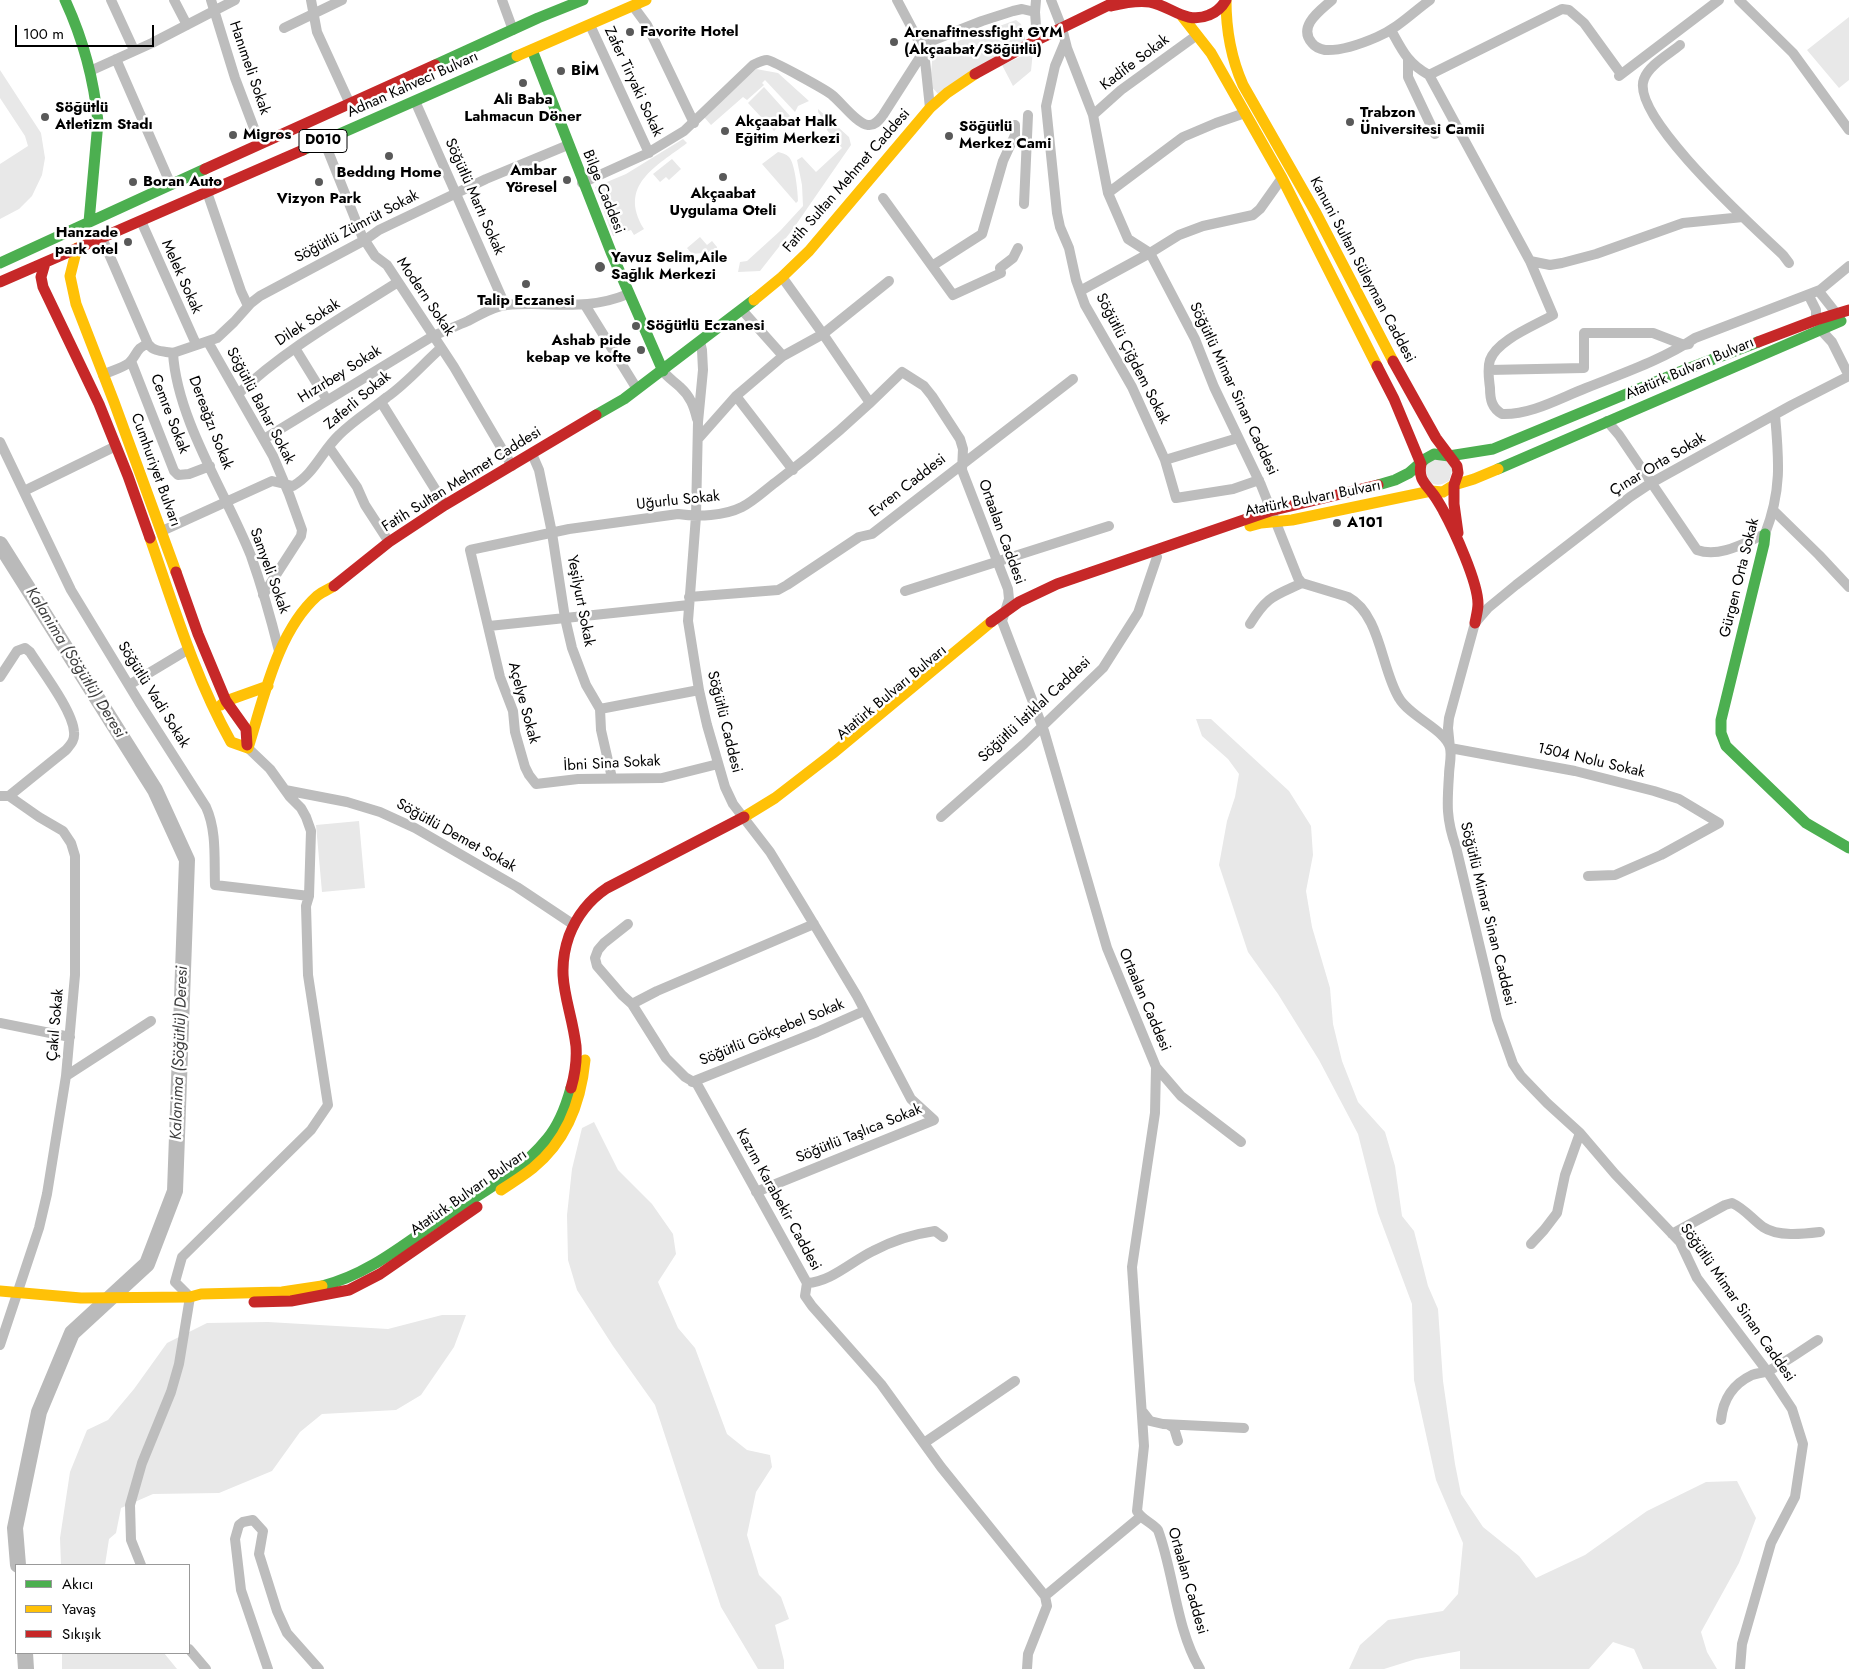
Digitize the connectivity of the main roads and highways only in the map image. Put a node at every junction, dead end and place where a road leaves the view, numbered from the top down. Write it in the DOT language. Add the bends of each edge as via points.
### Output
graph roads {
  1 [pos="65,0"];
  2 [pos="583,0"];
  3 [pos="646,0"];
  4 [pos="1119,0"];
  5 [pos="1226,0"];
  6 [pos="1180,2"];
  7 [pos="1100,5"];
  8 [pos="1182,16"];
  9 [pos="532,50"];
  10 [pos="89,222"];
  11 [pos="78,248"];
  12 [pos="0,263"];
  13 [pos="45,263"];
  14 [pos="0,282"];
  15 [pos="1849,310"];
  16 [pos="1849,318"];
  17 [pos="1818,324"];
  18 [pos="663,370"];
  19 [pos="1449,456"];
  20 [pos="1421,464"];
  21 [pos="1454,485"];
  22 [pos="1431,491"];
  23 [pos="1765,534"];
  24 [pos="1462,551"];
  25 [pos="1004,616"];
  26 [pos="1475,623"];
  27 [pos="268,686"];
  28 [pos="226,701"];
  29 [pos="213,710"];
  30 [pos="248,748"];
  31 [pos="745,820"];
  32 [pos="1849,848"];
  33 [pos="0,1291"];
  34 [pos="190,1296"];
  1 -- 10 [label="main road" via="83,44 98,122"];
  2 -- 10 [label="main road, Adnan Kahveci Bulvarı / D010"];
  3 -- 9 [label="main road, Adnan Kahveci Bulvarı / D010"];
  4 -- 7 [label="main road, Fatih Sultan Mehmet Caddesi"];
  5 -- 8 [label="main road, Fatih Sultan Mehmet Caddesi" via="1209,16"];
  5 -- 19 [label="main road, Kanuni Sultan Süleyman Caddesi" via="1230,50 1243,85 1316,213 1398,371"];
  6 -- 8 [label="main road"];
  7 -- 8 [label="main road, Fatih Sultan Mehmet Caddesi" via="1142,1 1165,6"];
  7 -- 18 [label="main road, Fatih Sultan Mehmet Caddesi" via="1083,18 1037,40 947,93 930,108 809,251 742,310"];
  8 -- 20 [label="main road, Kanuni Sultan Süleyman Caddesi" via="1211,53 1282,178 1390,390"];
  9 -- 11 [label="main road, Adnan Kahveci Bulvarı / D010"];
  9 -- 18 [label="main road, Bilge Caddesi" via="582,183"];
  10 -- 12 [label="main road, Adnan Kahveci Bulvarı / D010"];
  11 -- 13 [label="main road, Adnan Kahveci Bulvarı / D010"];
  11 -- 28 [label="main road, Cumhuriyet Bulvarı" via="70,276 76,304 198,634"];
  13 -- 14 [label="main road, Adnan Kahveci Bulvarı / D010"];
  13 -- 29 [label="main road, Cumhuriyet Bulvarı" via="41,277 43,287 116,446"];
  15 -- 17 [label="main road, Atatürk Bulvarı Bulvarı" via="1836,313"];
  16 -- 17 [label="main road, Atatürk Bulvarı Bulvarı"];
  17 -- 19 [label="main road, Atatürk Bulvarı Bulvarı" via="1676,373 1494,450"];
  17 -- 21 [label="main road, Atatürk Bulvarı Bulvarı" via="1607,421"];
  18 -- 27 [label="main road, Fatih Sultan Mehmet Caddesi" via="445,505 318,595 301,614 279,651"];
  19 -- 20 [label="main road, Atatürk Bulvarı Bulvarı" via="1434,454"];
  19 -- 21 [label="main road, Kanuni Sultan Süleyman Caddesi" via="1457,466"];
  20 -- 22 [label="main road, Kanuni Sultan Süleyman Caddesi" via="1422,483"];
  20 -- 25 [label="main road, Atatürk Bulvarı Bulvarı" via="1410,473 1381,484 1270,511 1057,584 1026,598"];
  21 -- 22 [label="main road, Atatürk Bulvarı Bulvarı" via="1444,492"];
  21 -- 24 [label="main road, Kanuni Sultan Süleyman Caddesi"];
  22 -- 24 [label="main road, Kanuni Sultan Süleyman Caddesi"];
  22 -- 25 [label="main road, Atatürk Bulvarı Bulvarı" via="1261,523 1063,589"];
  23 -- 32 [label="main road, Gürgen Orta Sokak" via="1721,720 1721,733 1726,746 1806,823"];
  24 -- 26 [label="main road, Kanuni Sultan Süleyman Caddesi" via="1477,597"];
  25 -- 31 [label="main road, Atatürk Bulvarı Bulvarı" via="791,787"];
  27 -- 28 [label="main road"];
  27 -- 30 [label="main road, Fatih Sultan Mehmet Caddesi"];
  28 -- 29 [label="main road"];
  28 -- 30 [label="main road, Cumhuriyet Bulvarı" via="246,730"];
  29 -- 30 [label="main road, Cumhuriyet Bulvarı" via="231,742"];
  31 -- 34 [label="main road, Atatürk Bulvarı Bulvarı" via="606,888 587,904 574,925 562,967 575,1043 576,1070 556,1126 537,1151 387,1255 346,1278 308,1288"];
  31 -- 34 [label="main road, Atatürk Bulvarı Bulvarı" via="608,895 583,920 570,966 582,1033 584,1078 568,1126 534,1168 380,1274 348,1290 291,1301 199,1302"];
  33 -- 34 [label="main road, Atatürk Bulvarı Bulvarı" via="81,1298"];
}
